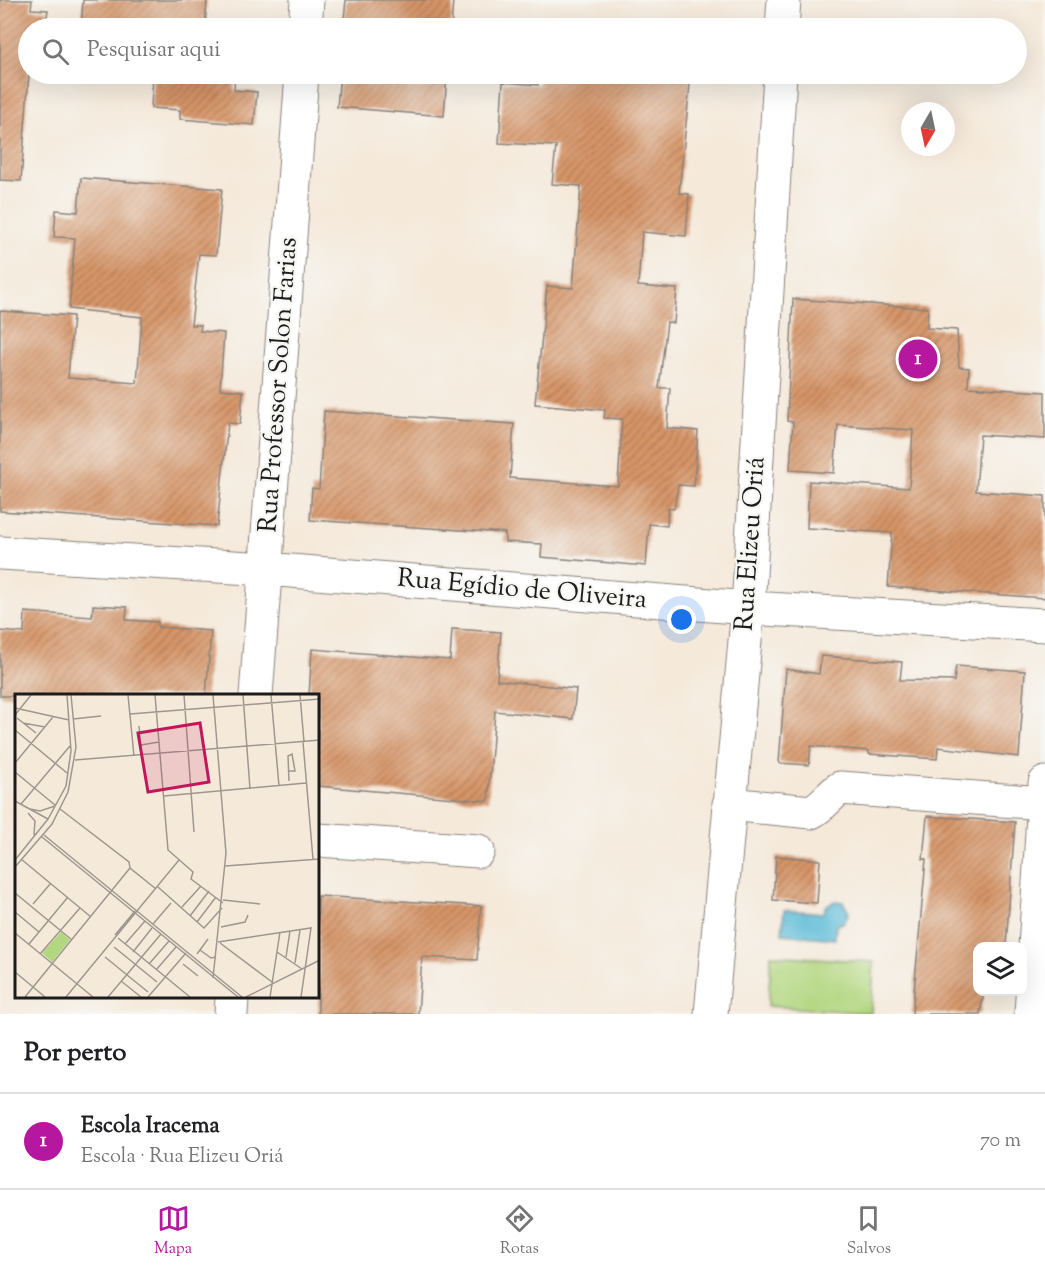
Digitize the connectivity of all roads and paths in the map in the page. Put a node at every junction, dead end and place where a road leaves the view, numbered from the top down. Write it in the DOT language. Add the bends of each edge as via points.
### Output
graph roads {
  1 [pos="307,0"];
  2 [pos="784,0"];
  3 [pos="306,18"];
  4 [pos="783,18"];
  5 [pos="301,84"];
  6 [pos="779,84"];
  7 [pos="0,553"];
  8 [pos="266,569"];
  9 [pos="748,608"];
  10 [pos="1045,625"];
  11 [pos="256,694"];
  12 [pos="1044,792"];
  13 [pos="729,804"];
  14 [pos="320,840"];
  15 [pos="478,851"];
  16 [pos="232,999"];
  17 [pos="231,1014"];
  18 [pos="711,1014"];
  19 [pos="1030,1014"];
  1 -- 3 [label="street"];
  2 -- 4 [label="street"];
  5 -- 8 [label="street, Rua Professor Solon Farias"];
  6 -- 9 [label="street, Rua Elizeu Oriá"];
  7 -- 8 [label="street, Rua Egídio de Oliveira"];
  8 -- 9 [label="street, Rua Egídio de Oliveira"];
  8 -- 11 [label="street, Rua Professor Solon Farias"];
  9 -- 10 [label="street, Rua Egídio de Oliveira"];
  9 -- 13 [label="street, Rua Elizeu Oriá"];
  12 -- 13 [label="street" via="840,788 830,794 823,806 811,812"];
  12 -- 19 [label="street"];
  13 -- 18 [label="street, Rua Elizeu Oriá"];
  14 -- 15 [label="street"];
  16 -- 17 [label="street"];
}
